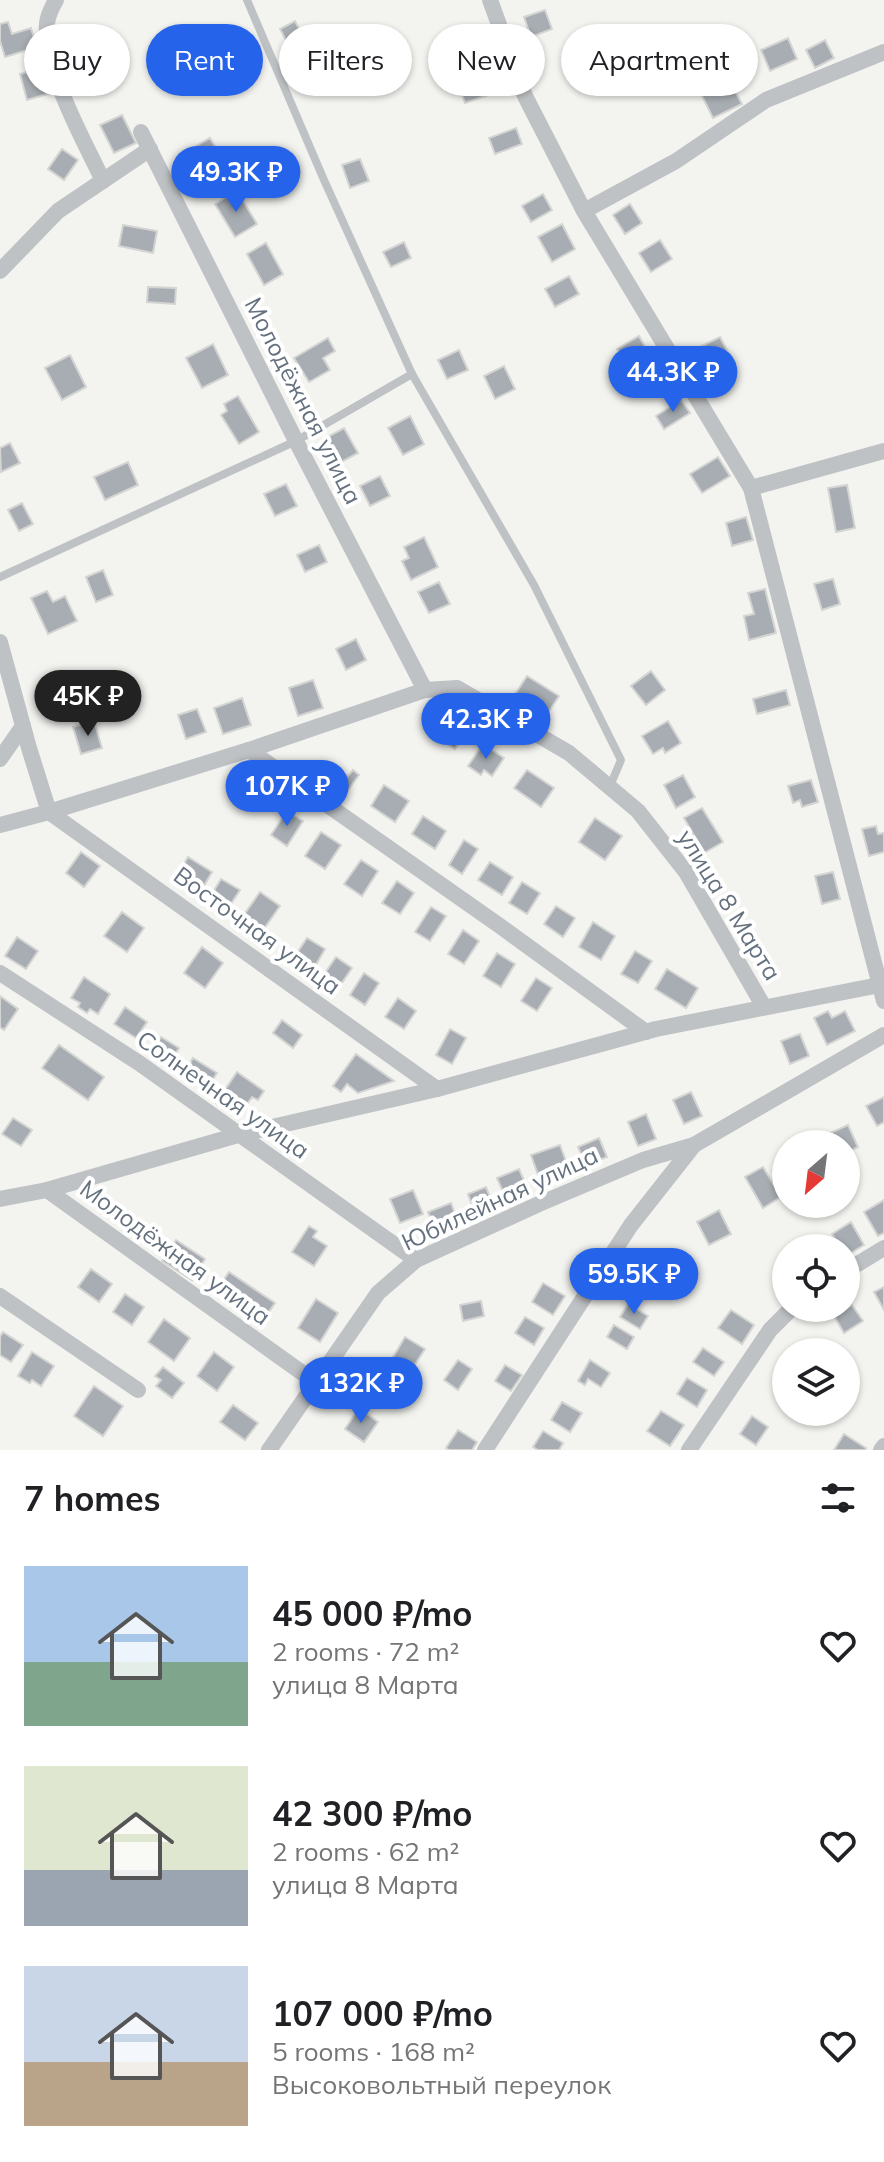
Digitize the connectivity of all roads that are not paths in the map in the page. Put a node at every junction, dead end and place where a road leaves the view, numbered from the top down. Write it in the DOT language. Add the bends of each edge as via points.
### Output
graph roads {
  1 [pos="56,0"];
  2 [pos="247,0"];
  3 [pos="490,0"];
  4 [pos="884,52"];
  5 [pos="141,132"];
  6 [pos="150,149"];
  7 [pos="103,181"];
  8 [pos="584,211"];
  9 [pos="0,271"];
  10 [pos="412,374"];
  11 [pos="296,441"];
  12 [pos="884,451"];
  13 [pos="751,488"];
  14 [pos="0,577"];
  15 [pos="0,642"];
  16 [pos="425,690"];
  17 [pos="23,726"];
  18 [pos="249,750"];
  19 [pos="0,759"];
  20 [pos="610,786"];
  21 [pos="49,812"];
  22 [pos="0,825"];
  23 [pos="0,973"];
  24 [pos="882,984"];
  25 [pos="884,1001"];
  26 [pos="764,1007"];
  27 [pos="646,1032"];
  28 [pos="884,1035"];
  29 [pos="437,1089"];
  30 [pos="238,1135"];
  31 [pos="694,1145"];
  32 [pos="47,1190"];
  33 [pos="2,1195"];
  34 [pos="884,1248"];
  35 [pos="416,1260"];
  36 [pos="860,1263"];
  37 [pos="0,1296"];
  38 [pos="778,1322"];
  39 [pos="315,1382"];
  40 [pos="138,1390"];
  41 [pos="269,1450"];
  42 [pos="485,1450"];
  43 [pos="689,1450"];
  1 -- 7 [label="street" via="47,22 55,74"];
  2 -- 10 [label="lane"];
  3 -- 8 [label="street" via="525,96"];
  4 -- 8 [label="street" via="766,100 676,161"];
  5 -- 6 [label="street, Молодёжная улица"];
  6 -- 7 [label="street"];
  6 -- 11 [label="street, Молодёжная улица"];
  7 -- 9 [label="street" via="58,211"];
  8 -- 13 [label="street"];
  10 -- 11 [label="lane"];
  10 -- 20 [label="lane" via="534,585 621,760"];
  11 -- 14 [label="lane"];
  11 -- 16 [label="street, Молодёжная улица"];
  12 -- 13 [label="street"];
  13 -- 24 [label="street"];
  15 -- 17 [label="street"];
  16 -- 18 [label="street, улица 8 Марта"];
  16 -- 20 [label="street, улица 8 Марта" via="457,688 569,753"];
  17 -- 19 [label="street"];
  17 -- 21 [label="street"];
  18 -- 21 [label="street, улица 8 Марта"];
  18 -- 27 [label="street"];
  20 -- 26 [label="street, улица 8 Марта" via="638,811 686,872"];
  21 -- 22 [label="street, улица 8 Марта"];
  21 -- 29 [label="street, Восточная улица"];
  23 -- 30 [label="street, Солнечная улица"];
  24 -- 25 [label="street"];
  24 -- 26 [label="street"];
  26 -- 27 [label="street"];
  27 -- 29 [label="street"];
  28 -- 31 [label="street"];
  29 -- 30 [label="street"];
  30 -- 32 [label="street"];
  30 -- 35 [label="street, Солнечная улица"];
  31 -- 35 [label="street, Юбилейная улица" via="643,1160"];
  31 -- 42 [label="street" via="631,1225"];
  32 -- 33 [label="street"];
  32 -- 39 [label="street, Молодёжная улица"];
  34 -- 36 [label="street"];
  35 -- 39 [label="street, Юбилейная улица" via="378,1293"];
  37 -- 40 [label="street"];
  38 -- 43 [label="street"];
  39 -- 41 [label="street, Юбилейная улица"];
}
